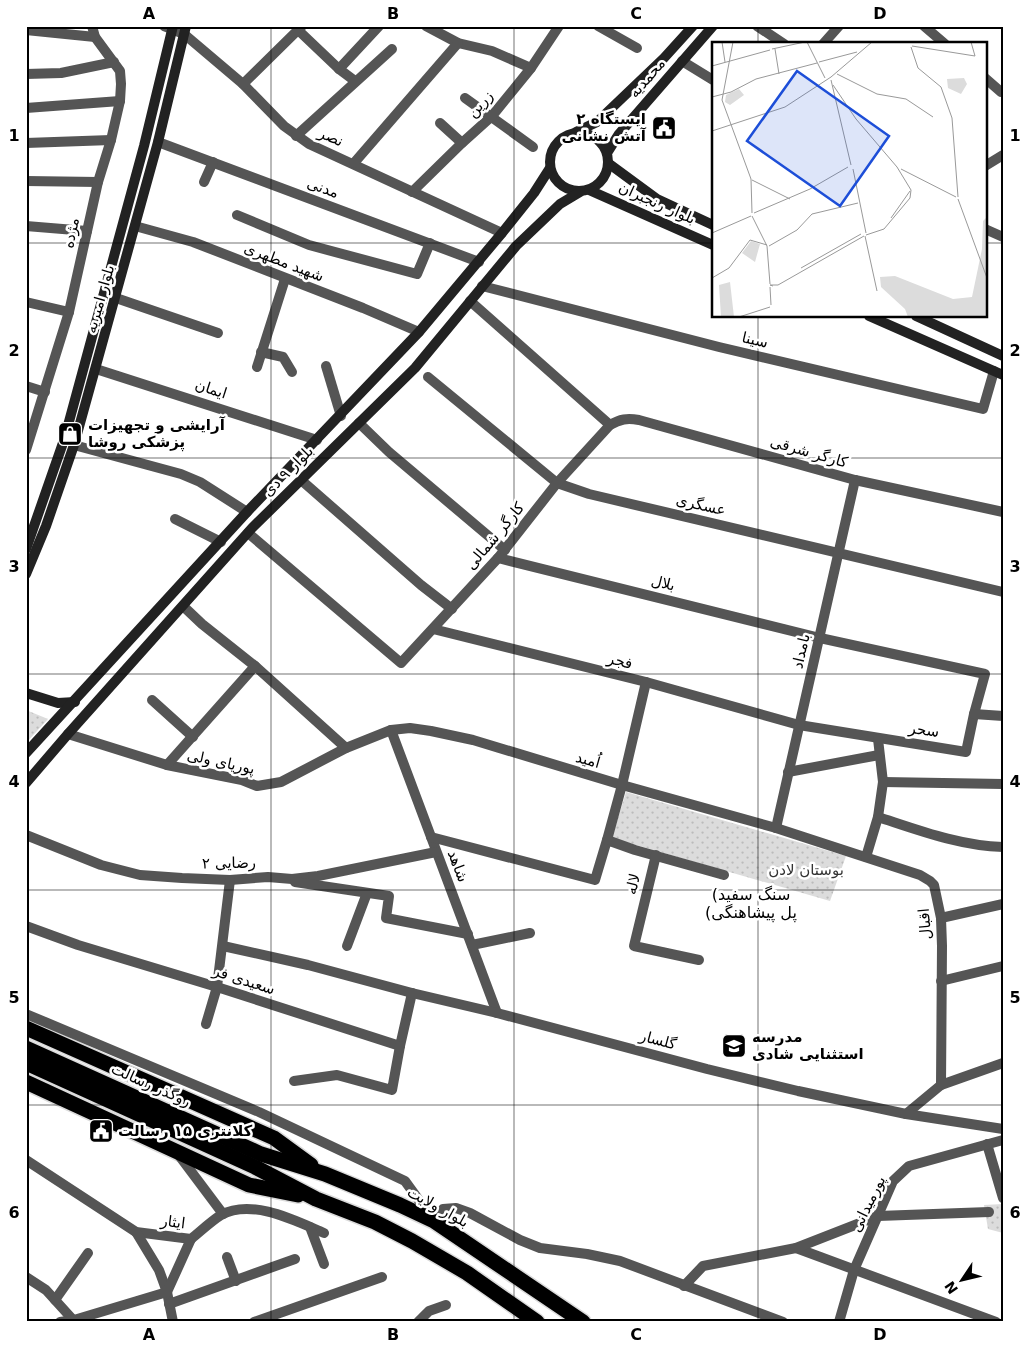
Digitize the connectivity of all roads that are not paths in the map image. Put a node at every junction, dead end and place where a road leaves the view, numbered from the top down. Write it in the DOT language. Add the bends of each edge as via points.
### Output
graph roads {
  1 [pos="379,26"];
  2 [pos="559,26"];
  3 [pos="598,26"];
  4 [pos="693,26"];
  5 [pos="713,26"];
  6 [pos="839,26"];
  7 [pos="924,26"];
  8 [pos="431,27"];
  9 [pos="761,27"];
  10 [pos="170,28"];
  11 [pos="300,28"];
  12 [pos="26,30"];
  13 [pos="185,30"];
  14 [pos="94,31"];
  15 [pos="781,42"];
  16 [pos="825,42"];
  17 [pos="943,42"];
  18 [pos="458,43"];
  19 [pos="637,48"];
  20 [pos="392,49"];
  21 [pos="682,61"];
  22 [pos="114,62"];
  23 [pos="531,68"];
  24 [pos="339,69"];
  25 [pos="26,74"];
  26 [pos="712,79"];
  27 [pos="986,79"];
  28 [pos="355,81"];
  29 [pos="243,84"];
  30 [pos="1001,92"];
  31 [pos="465,98"];
  32 [pos="120,101"];
  33 [pos="26,108"];
  34 [pos="492,116"];
  35 [pos="440,123"];
  36 [pos="576,132"];
  37 [pos="296,136"];
  38 [pos="111,140"];
  39 [pos="158,142"];
  40 [pos="26,143"];
  41 [pos="462,143"];
  42 [pos="533,147"];
  43 [pos="1003,155"];
  44 [pos="608,158"];
  45 [pos="213,162"];
  46 [pos="354,164"];
  47 [pos="986,165"];
  48 [pos="550,168"];
  49 [pos="26,181"];
  50 [pos="98,182"];
  51 [pos="204,182"];
  52 [pos="585,191"];
  53 [pos="412,192"];
  54 [pos="237,215"];
  55 [pos="712,224"];
  56 [pos="26,226"];
  57 [pos="135,226"];
  58 [pos="986,229"];
  59 [pos="87,230"];
  60 [pos="502,233"];
  61 [pos="1003,237"];
  62 [pos="430,243"];
  63 [pos="712,245"];
  64 [pos="479,262"];
  65 [pos="285,279"];
  66 [pos="482,286"];
  67 [pos="116,298"];
  68 [pos="470,300"];
  69 [pos="26,302"];
  70 [pos="69,312"];
  71 [pos="874,318"];
  72 [pos="920,318"];
  73 [pos="218,332"];
  74 [pos="419,332"];
  75 [pos="261,352"];
  76 [pos="1003,356"];
  77 [pos="326,366"];
  78 [pos="257,367"];
  79 [pos="96,369"];
  80 [pos="292,372"];
  81 [pos="999,373"];
  82 [pos="428,377"];
  83 [pos="26,386"];
  84 [pos="45,392"];
  85 [pos="340,416"];
  86 [pos="359,423"];
  87 [pos="610,425"];
  88 [pos="317,440"];
  89 [pos="27,443"];
  90 [pos="74,445"];
  91 [pos="301,480"];
  92 [pos="856,480"];
  93 [pos="557,483"];
  94 [pos="247,512"];
  95 [pos="1003,512"];
  96 [pos="176,519"];
  97 [pos="248,533"];
  98 [pos="220,542"];
  99 [pos="26,549"];
  100 [pos="839,553"];
  101 [pos="502,554"];
  102 [pos="26,574"];
  103 [pos="1003,592"];
  104 [pos="183,606"];
  105 [pos="452,608"];
  106 [pos="433,629"];
  107 [pos="820,638"];
  108 [pos="255,666"];
  109 [pos="985,674"];
  110 [pos="646,682"];
  111 [pos="26,693"];
  112 [pos="152,700"];
  113 [pos="74,702"];
  114 [pos="974,714"];
  115 [pos="1003,716"];
  116 [pos="799,725"];
  117 [pos="391,730"];
  118 [pos="68,734"];
  119 [pos="193,737"];
  120 [pos="878,738"];
  121 [pos="346,748"];
  122 [pos="26,753"];
  123 [pos="879,756"];
  124 [pos="167,765"];
  125 [pos="788,772"];
  126 [pos="883,782"];
  127 [pos="26,783"];
  128 [pos="1003,784"];
  129 [pos="622,785"];
  130 [pos="878,817"];
  131 [pos="776,828"];
  132 [pos="26,835"];
  133 [pos="431,837"];
  134 [pos="607,840"];
  135 [pos="1003,847"];
  136 [pos="436,852"];
  137 [pos="656,854"];
  138 [pos="866,857"];
  139 [pos="724,875"];
  140 [pos="268,877"];
  141 [pos="230,880"];
  142 [pos="367,893"];
  143 [pos="1003,904"];
  144 [pos="941,918"];
  145 [pos="26,926"];
  146 [pos="530,933"];
  147 [pos="468,934"];
  148 [pos="472,945"];
  149 [pos="223,946"];
  150 [pos="347,946"];
  151 [pos="699,960"];
  152 [pos="1003,966"];
  153 [pos="941,980"];
  154 [pos="217,987"];
  155 [pos="412,993"];
  156 [pos="497,1013"];
  157 [pos="26,1014"];
  158 [pos="206,1024"];
  159 [pos="26,1028"];
  160 [pos="400,1046"];
  161 [pos="26,1048"];
  162 [pos="26,1063"];
  163 [pos="1003,1064"];
  164 [pos="294,1081"];
  165 [pos="26,1082"];
  166 [pos="941,1085"];
  167 [pos="906,1114"];
  168 [pos="1003,1129"];
  169 [pos="1003,1140"];
  170 [pos="987,1144"];
  171 [pos="176,1151"];
  172 [pos="26,1160"];
  173 [pos="258,1161"];
  174 [pos="324,1174"];
  175 [pos="1003,1198"];
  176 [pos="316,1199"];
  177 [pos="988,1212"];
  178 [pos="223,1214"];
  179 [pos="878,1216"];
  180 [pos="434,1221"];
  181 [pos="310,1227"];
  182 [pos="136,1232"];
  183 [pos="324,1233"];
  184 [pos="191,1239"];
  185 [pos="796,1248"];
  186 [pos="88,1253"];
  187 [pos="227,1257"];
  188 [pos="295,1259"];
  189 [pos="324,1264"];
  190 [pos="854,1270"];
  191 [pos="26,1277"];
  192 [pos="382,1277"];
  193 [pos="236,1281"];
  194 [pos="684,1286"];
  195 [pos="168,1292"];
  196 [pos="55,1300"];
  197 [pos="169,1304"];
  198 [pos="446,1305"];
  199 [pos="74,1321"];
  200 [pos="60,1322"];
  201 [pos="173,1322"];
  202 [pos="254,1322"];
  203 [pos="418,1322"];
  204 [pos="536,1322"];
  205 [pos="582,1322"];
  206 [pos="783,1322"];
  207 [pos="839,1322"];
  208 [pos="996,1322"];
  1 -- 24 [label="street"];
  2 -- 23 [label="street, زرین"];
  3 -- 19 [label="street"];
  4 -- 36 [label="main road, محمدیه" via="597,122"];
  5 -- 21 [label="main road, محمدیه"];
  6 -- 16 [label="street"];
  7 -- 17 [label="street"];
  8 -- 18 [label="street"];
  9 -- 15 [label="street"];
  10 -- 13 [label="street, نصر"];
  10 -- 99 [label="main road, بلوار امیریه" via="144,146 64,440"];
  11 -- 24 [label="street"];
  11 -- 29 [label="street"];
  12 -- 14 [label="street"];
  13 -- 29 [label="street, نصر"];
  13 -- 39 [label="main road, بلوار امیریه"];
  14 -- 22 [label="street, مژده"];
  18 -- 23 [label="street" via="492,51"];
  18 -- 46 [label="street"];
  20 -- 28 [label="street"];
  21 -- 26 [label="street"];
  21 -- 44 [label="main road, محمدیه" via="619,134"];
  22 -- 25 [label="street" via="61,72"];
  22 -- 32 [label="street, مژده" via="121,76"];
  23 -- 34 [label="street, زرین"];
  24 -- 28 [label="street"];
  27 -- 30 [label="street"];
  28 -- 37 [label="street"];
  29 -- 37 [label="street, نصر"];
  31 -- 34 [label="street"];
  32 -- 33 [label="street"];
  32 -- 38 [label="street, مژده"];
  34 -- 41 [label="street, زرین"];
  34 -- 42 [label="street"];
  35 -- 41 [label="street"];
  36 -- 44 [label="main road" via="595,137"];
  36 -- 48 [label="main road" via="566,135 552,149"];
  37 -- 46 [label="street, نصر"];
  38 -- 40 [label="street"];
  38 -- 50 [label="street, مژده"];
  39 -- 45 [label="street, مدنی"];
  39 -- 57 [label="main road, بلوار امیریه"];
  41 -- 53 [label="street, زرین"];
  43 -- 47 [label="street"];
  44 -- 52 [label="main road" via="603,180"];
  44 -- 55 [label="main road, بلوار رنجبران" via="657,199"];
  45 -- 51 [label="street"];
  45 -- 62 [label="street, مدنی"];
  46 -- 53 [label="street, نصر"];
  48 -- 52 [label="main road" via="558,183 572,191"];
  48 -- 60 [label="main road, بلوار ۹ دی"];
  49 -- 50 [label="street"];
  50 -- 59 [label="street, مژده"];
  52 -- 63 [label="main road, بلوار رنجبران"];
  52 -- 66 [label="main road, بلوار ۹ دی" via="560,204 516,246"];
  53 -- 60 [label="street, نصر"];
  54 -- 62 [label="street" via="309,245 417,274"];
  56 -- 59 [label="street"];
  57 -- 65 [label="street, شهید مطهری" via="193,242"];
  57 -- 67 [label="main road, بلوار امیریه"];
  58 -- 61 [label="street"];
  59 -- 70 [label="street, مژده"];
  60 -- 64 [label="main road, بلوار ۹ دی"];
  62 -- 64 [label="street, مدنی"];
  64 -- 74 [label="main road, بلوار ۹ دی"];
  65 -- 74 [label="street, شهید مطهری"];
  65 -- 75 [label="street"];
  66 -- 68 [label="main road, بلوار ۹ دی"];
  66 -- 81 [label="street, سینا" via="983,409"];
  67 -- 73 [label="street"];
  67 -- 79 [label="main road, بلوار امیریه"];
  68 -- 86 [label="main road, بلوار ۹ دی" via="414,368"];
  68 -- 87 [label="street"];
  69 -- 70 [label="street"];
  70 -- 84 [label="street, مژده"];
  71 -- 81 [label="main road"];
  72 -- 76 [label="main road"];
  74 -- 85 [label="main road, بلوار ۹ دی"];
  75 -- 78 [label="street"];
  75 -- 80 [label="street" via="283,357"];
  77 -- 85 [label="street"];
  79 -- 88 [label="street, ایمان"];
  79 -- 90 [label="main road, بلوار امیریه"];
  82 -- 93 [label="street"];
  83 -- 84 [label="street"];
  84 -- 89 [label="street, مژده"];
  85 -- 88 [label="main road, بلوار ۹ دی"];
  86 -- 91 [label="main road, بلوار ۹ دی"];
  86 -- 101 [label="street"];
  87 -- 92 [label="street, کارگر شرقی" via="628,418 639,420"];
  87 -- 93 [label="street, کارگر شمالی"];
  88 -- 94 [label="main road, بلوار ۹ دی"];
  90 -- 94 [label="street" via="181,474 200,482"];
  90 -- 102 [label="main road, بلوار امیریه"];
  91 -- 97 [label="main road, بلوار ۹ دی"];
  91 -- 105 [label="street" via="421,585"];
  92 -- 95 [label="street, کارگر شرقی"];
  92 -- 100 [label="street, بامداد"];
  93 -- 100 [label="street, عسگری" via="589,494"];
  93 -- 101 [label="street, کارگر شمالی"];
  94 -- 98 [label="main road, بلوار ۹ دی"];
  96 -- 98 [label="street"];
  97 -- 104 [label="main road, بلوار ۹ دی"];
  97 -- 106 [label="street, کارگر شمالی" via="401,663"];
  98 -- 113 [label="main road, بلوار ۹ دی"];
  100 -- 103 [label="street, عسگری"];
  100 -- 107 [label="street, بامداد"];
  101 -- 105 [label="street, کارگر شمالی"];
  101 -- 107 [label="street, بلال"];
  104 -- 108 [label="street"];
  104 -- 118 [label="main road, بلوار ۹ دی"];
  105 -- 106 [label="street, کارگر شمالی"];
  106 -- 110 [label="street, فجر"];
  107 -- 109 [label="street, بلال"];
  107 -- 116 [label="street, بامداد"];
  108 -- 119 [label="street"];
  108 -- 121 [label="street"];
  109 -- 114 [label="street, سحر"];
  110 -- 116 [label="street, فجر"];
  110 -- 129 [label="street"];
  111 -- 113 [label="main road" via="58,703"];
  112 -- 119 [label="street"];
  113 -- 122 [label="main road, بلوار ۹ دی"];
  114 -- 115 [label="street"];
  114 -- 120 [label="street, سحر" via="966,752"];
  116 -- 120 [label="street, سحر"];
  116 -- 125 [label="street, بامداد"];
  117 -- 121 [label="street, پوریای ولی"];
  117 -- 129 [label="street, اُمید" via="420,729 458,737"];
  117 -- 133 [label="street, شاهد"];
  118 -- 124 [label="street, پوریای ولی"];
  118 -- 127 [label="main road, بلوار ۹ دی"];
  119 -- 124 [label="street"];
  120 -- 123 [label="street"];
  121 -- 124 [label="street, پوریای ولی" via="280,782 257,786"];
  123 -- 125 [label="street"];
  123 -- 126 [label="street"];
  125 -- 131 [label="street, بامداد"];
  126 -- 128 [label="street"];
  126 -- 130 [label="street"];
  129 -- 131 [label="street, اُمید"];
  129 -- 134 [label="street"];
  130 -- 135 [label="street" via="951,838"];
  130 -- 138 [label="street"];
  131 -- 138 [label="street, اقبال"];
  132 -- 141 [label="street, رضایی ۲" via="101,865 140,875"];
  133 -- 134 [label="street" via="595,880"];
  133 -- 136 [label="street, شاهد"];
  134 -- 137 [label="street"];
  136 -- 140 [label="street, رضایی ۲" via="318,876"];
  136 -- 147 [label="street, شاهد"];
  137 -- 139 [label="street"];
  137 -- 151 [label="street, لاله" via="634,946"];
  138 -- 144 [label="street, اقبال" via="930,881 936,890"];
  140 -- 141 [label="street, رضایی ۲"];
  140 -- 142 [label="street"];
  141 -- 149 [label="street"];
  142 -- 147 [label="street" via="389,896 386,918"];
  142 -- 150 [label="street"];
  143 -- 144 [label="street"];
  144 -- 153 [label="street, اقبال"];
  145 -- 154 [label="street, سعیدی فر"];
  146 -- 148 [label="street"];
  147 -- 148 [label="street, شاهد"];
  148 -- 156 [label="street, شاهد"];
  149 -- 154 [label="street"];
  149 -- 155 [label="street, گلسار" via="308,964"];
  152 -- 153 [label="street"];
  153 -- 166 [label="street, اقبال"];
  154 -- 158 [label="street"];
  154 -- 160 [label="street, سعیدی فر"];
  155 -- 156 [label="street, گلسار"];
  155 -- 160 [label="street"];
  156 -- 167 [label="street, گلسار" via="707,1069"];
  157 -- 180 [label="street" via="259,1112 405,1181"];
  159 -- 174 [label="highway" via="274,1138"];
  160 -- 164 [label="street" via="392,1090 337,1075"];
  161 -- 173 [label="highway, روگذر رسالت"];
  162 -- 173 [label="highway, روگذر رسالت"];
  163 -- 166 [label="street"];
  165 -- 171 [label="highway"];
  166 -- 167 [label="street"];
  167 -- 168 [label="street, گلسار"];
  169 -- 170 [label="street, پورمیدانی"];
  170 -- 175 [label="street"];
  170 -- 179 [label="street, پورمیدانی" via="909,1166 893,1181"];
  171 -- 176 [label="highway" via="249,1185"];
  171 -- 178 [label="street"];
  172 -- 182 [label="street, ایثار"];
  173 -- 174 [label="highway, بلوار ولایت"];
  173 -- 176 [label="highway"];
  174 -- 180 [label="highway, بلوار ولایت"];
  176 -- 204 [label="highway" via="376,1222 412,1241 466,1273"];
  177 -- 179 [label="street"];
  178 -- 181 [label="street, ایثار" via="244,1210 269,1211"];
  178 -- 184 [label="street, ایثار"];
  179 -- 185 [label="street"];
  179 -- 190 [label="street, پورمیدانی"];
  180 -- 194 [label="street" via="443,1209 456,1208 540,1248 620,1261"];
  180 -- 205 [label="highway, بلوار ولایت"];
  181 -- 183 [label="street, ایثار"];
  181 -- 189 [label="street"];
  182 -- 184 [label="street, ایثار"];
  182 -- 195 [label="street"];
  184 -- 195 [label="street"];
  185 -- 190 [label="street"];
  185 -- 194 [label="street" via="703,1266"];
  186 -- 196 [label="street"];
  187 -- 193 [label="street"];
  188 -- 193 [label="street"];
  190 -- 207 [label="street, پورمیدانی"];
  190 -- 208 [label="street"];
  191 -- 196 [label="street"];
  192 -- 202 [label="street"];
  193 -- 197 [label="street"];
  194 -- 206 [label="street"];
  195 -- 197 [label="street"];
  195 -- 199 [label="street"];
  196 -- 199 [label="street"];
  197 -- 201 [label="street"];
  198 -- 203 [label="street" via="429,1311"];
  199 -- 200 [label="street"];
}
